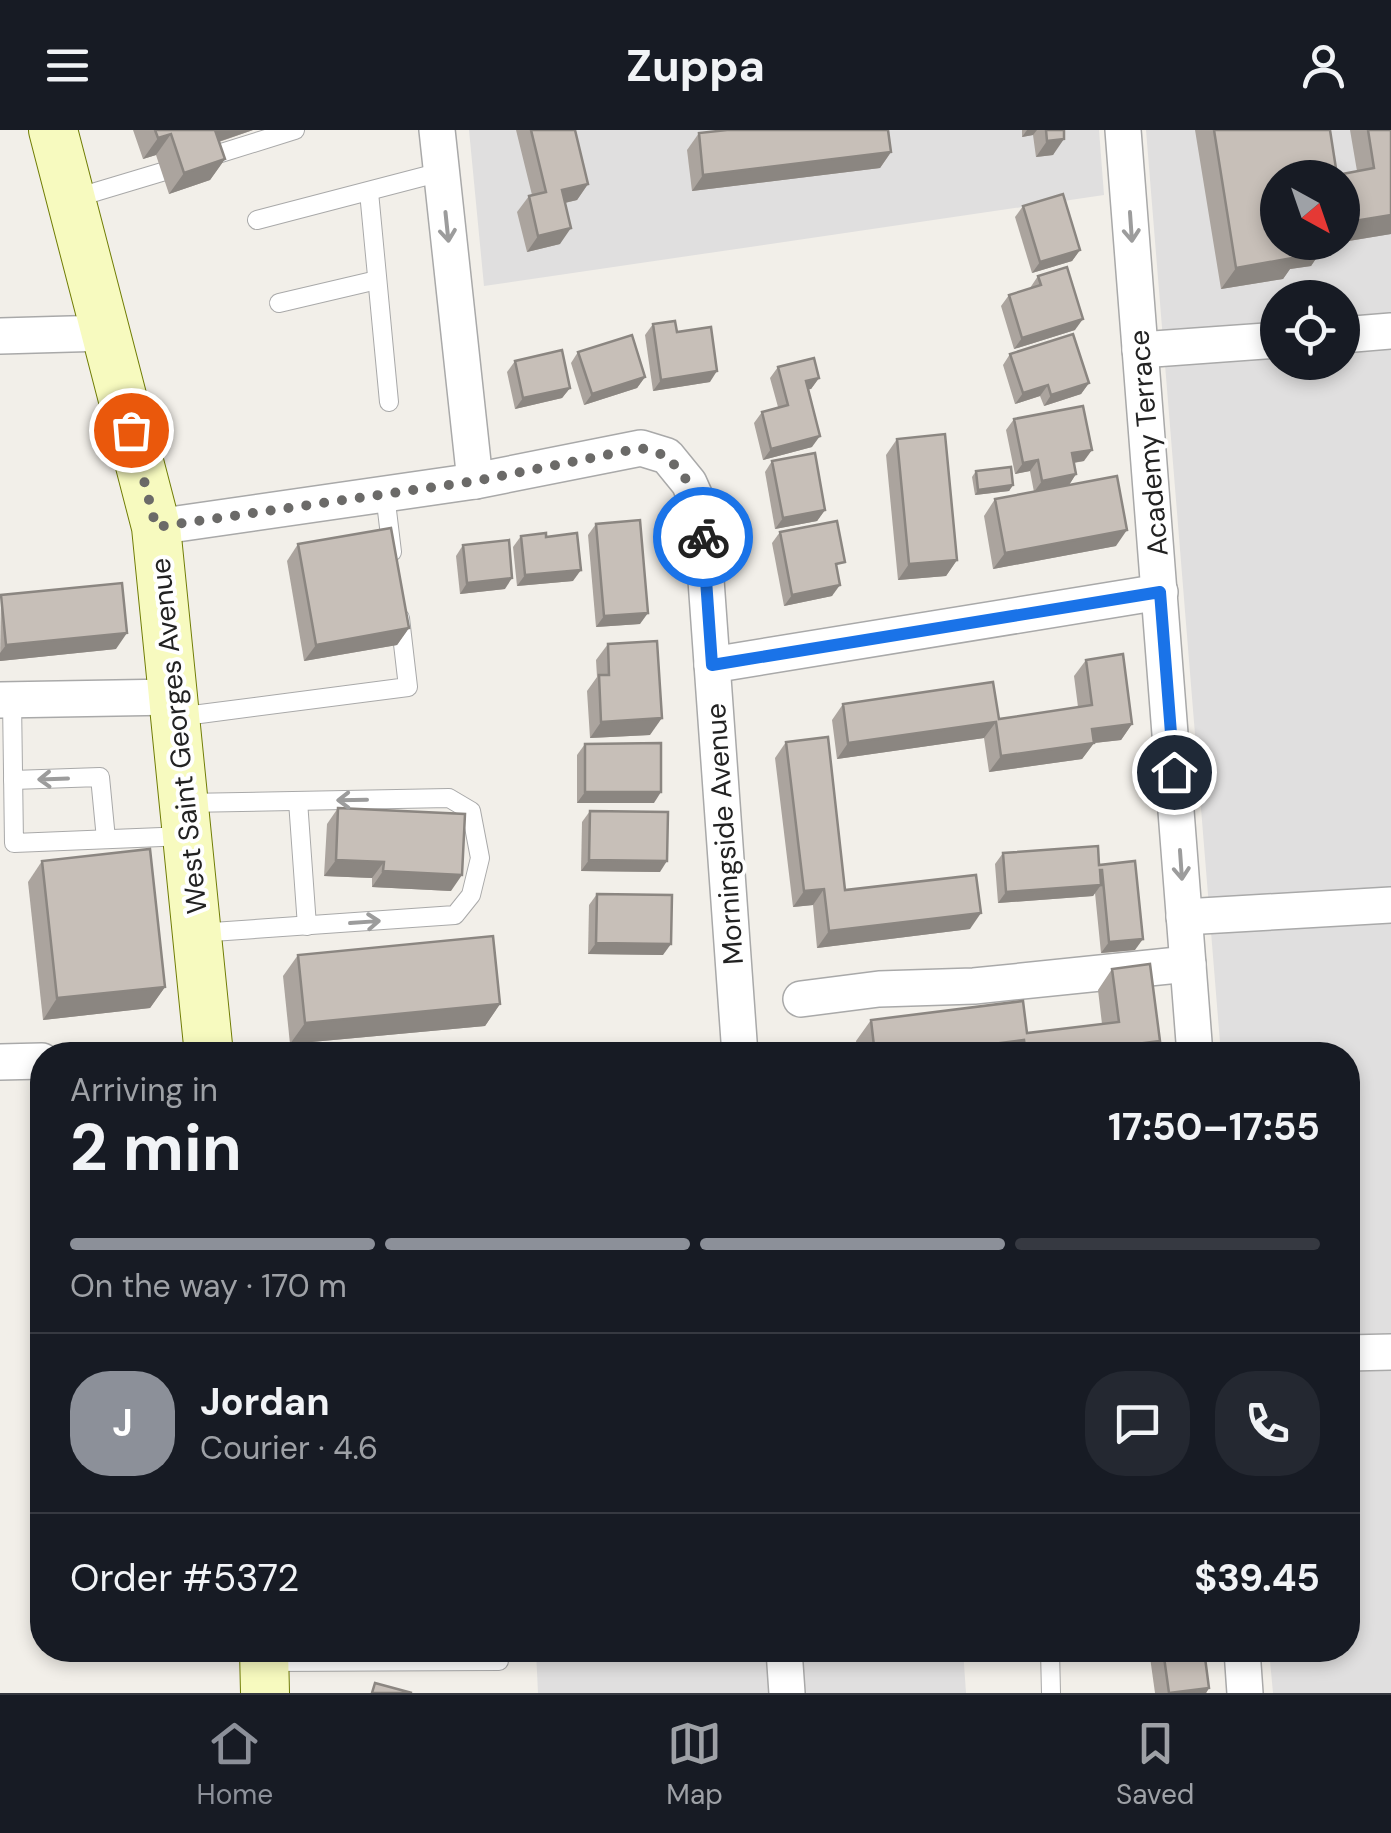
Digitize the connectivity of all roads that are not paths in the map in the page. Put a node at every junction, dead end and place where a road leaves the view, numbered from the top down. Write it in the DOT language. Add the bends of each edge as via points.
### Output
graph roads {
  1 [pos="53,130"];
  2 [pos="437,130"];
  3 [pos="1123,130"];
  4 [pos="284,131"];
  5 [pos="205,158"];
  6 [pos="162,172"];
  7 [pos="441,172"];
  8 [pos="368,192"];
  9 [pos="71,200"];
  10 [pos="257,220"];
  11 [pos="377,280"];
  12 [pos="279,302"];
  13 [pos="1391,331"];
  14 [pos="106,333"];
  15 [pos="1360,334"];
  16 [pos="0,336"];
  17 [pos="1260,341"];
  18 [pos="1140,350"];
  19 [pos="389,402"];
  20 [pos="476,481"];
  21 [pos="385,494"];
  22 [pos="156,527"];
  23 [pos="1160,592"];
  24 [pos="712,665"];
  25 [pos="6,700"];
  26 [pos="175,707"];
  27 [pos="13,780"];
  28 [pos="298,801"];
  29 [pos="186,820"];
  30 [pos="106,839"];
  31 [pos="1391,906"];
  32 [pos="1184,917"];
  33 [pos="306,926"];
  34 [pos="197,933"];
  35 [pos="1188,964"];
  36 [pos="801,1000"];
  37 [pos="209,1042"];
  38 [pos="739,1042"];
  39 [pos="1194,1042"];
  40 [pos="30,1061"];
  41 [pos="0,1062"];
  42 [pos="1391,1352"];
  43 [pos="1360,1353"];
  44 [pos="465,1662"];
  45 [pos="785,1662"];
  46 [pos="1050,1662"];
  47 [pos="1243,1662"];
  48 [pos="264,1668"];
  49 [pos="787,1693"];
  50 [pos="1051,1693"];
  51 [pos="1245,1693"];
  1 -- 9 [label="main road, West Saint Georges Avenue"];
  2 -- 7 [label="street"];
  3 -- 18 [label="street, Academy Terrace, one-way"];
  4 -- 5 [label="lane"];
  6 -- 9 [label="lane"];
  7 -- 8 [label="lane"];
  7 -- 20 [label="street, one-way"];
  8 -- 10 [label="lane"];
  8 -- 11 [label="lane"];
  9 -- 14 [label="main road, West Saint Georges Avenue"];
  11 -- 12 [label="lane"];
  11 -- 19 [label="lane"];
  13 -- 15 [label="street"];
  14 -- 16 [label="street"];
  14 -- 22 [label="main road, West Saint Georges Avenue"];
  17 -- 18 [label="street"];
  18 -- 23 [label="street, Academy Terrace"];
  20 -- 21 [label="street"];
  20 -- 24 [label="street, Morningside Avenue" via="641,448 667,456 701,510"];
  21 -- 22 [label="street"];
  21 -- 26 [label="lane" via="408,687"];
  22 -- 26 [label="main road, West Saint Georges Avenue"];
  23 -- 24 [label="street"];
  23 -- 32 [label="street, Academy Terrace, one-way"];
  24 -- 38 [label="street, Morningside Avenue"];
  25 -- 26 [label="street"];
  25 -- 27 [label="lane"];
  26 -- 29 [label="main road, West Saint Georges Avenue"];
  30 -- 27 [label="lane, one-way" via="100,777"];
  27 -- 30 [label="lane" via="14,842"];
  28 -- 29 [label="lane"];
  28 -- 33 [label="lane"];
  33 -- 28 [label="lane, one-way" via="454,916 471,895 480,858 471,811 449,798"];
  29 -- 30 [label="lane"];
  29 -- 34 [label="main road, West Saint Georges Avenue"];
  31 -- 32 [label="street"];
  32 -- 35 [label="street, Academy Terrace"];
  33 -- 34 [label="lane"];
  34 -- 37 [label="main road, West Saint Georges Avenue"];
  35 -- 36 [label="street"];
  35 -- 39 [label="street, Academy Terrace"];
  40 -- 41 [label="street"];
  42 -- 43 [label="street"];
  44 -- 48 [label="lane"];
  45 -- 49 [label="street"];
  46 -- 50 [label="lane"];
  47 -- 51 [label="street"];
}
